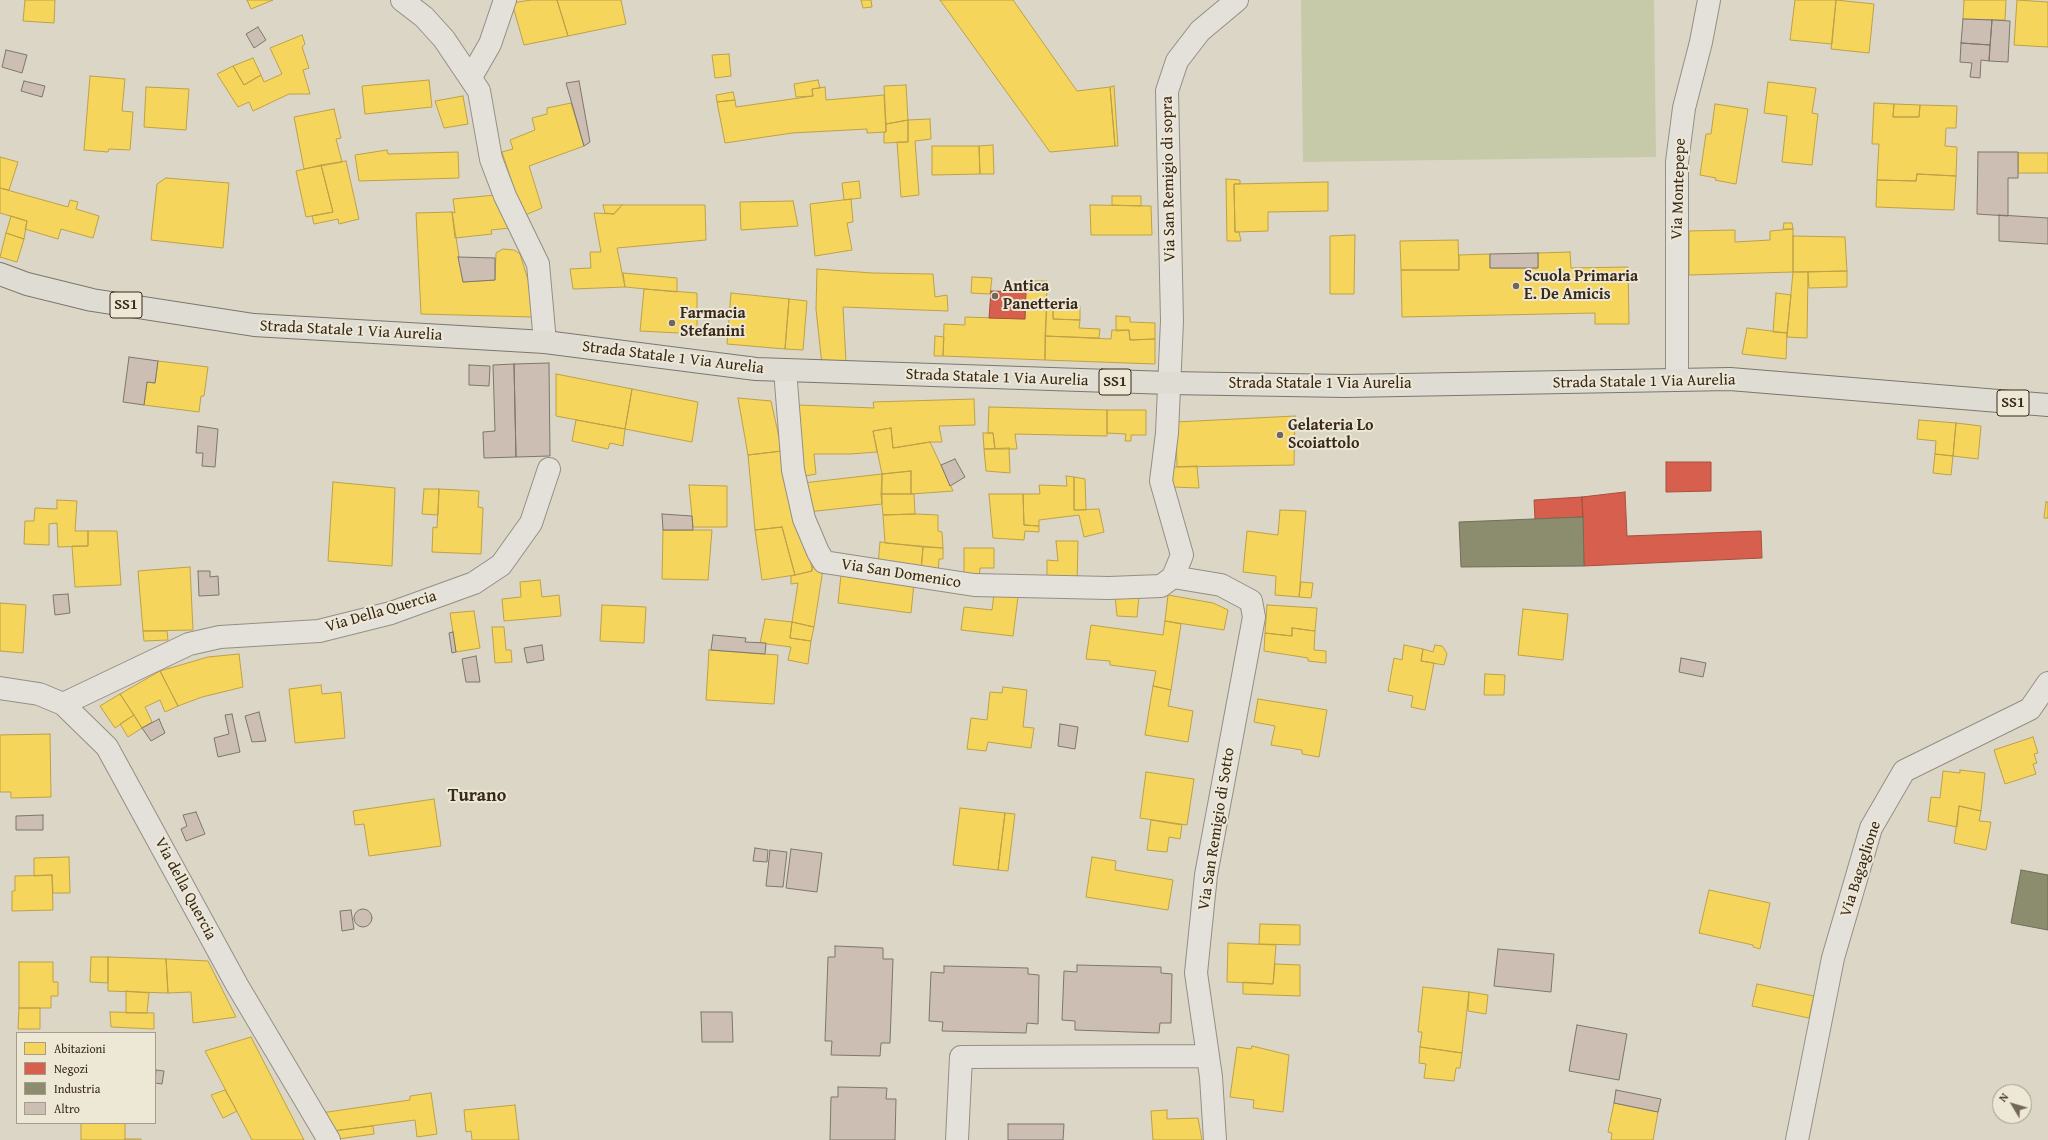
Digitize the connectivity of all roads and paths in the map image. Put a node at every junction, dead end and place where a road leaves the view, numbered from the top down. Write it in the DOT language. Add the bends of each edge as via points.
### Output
graph roads {
  1 [pos="402,0"];
  2 [pos="505,0"];
  3 [pos="1237,0"];
  4 [pos="1709,0"];
  5 [pos="471,77"];
  6 [pos="0,274"];
  7 [pos="545,342"];
  8 [pos="784,370"];
  9 [pos="1676,380"];
  10 [pos="1169,383"];
  11 [pos="2048,405"];
  12 [pos="549,469"];
  13 [pos="1173,577"];
  14 [pos="2048,683"];
  15 [pos="0,688"];
  16 [pos="63,704"];
  17 [pos="1208,1056"];
  18 [pos="328,1140"];
  19 [pos="957,1140"];
  20 [pos="1215,1140"];
  21 [pos="1797,1140"];
  1 -- 5 [label="street" via="424,17 444,39"];
  2 -- 5 [label="street" via="490,44"];
  3 -- 10 [label="street, Via San Remigio di sopra" via="1200,32 1177,61 1168,90 1172,314"];
  4 -- 9 [label="street, Via Montepepe" via="1684,108 1677,162"];
  5 -- 7 [label="street" via="479,91 490,160 538,264"];
  6 -- 7 [label="main road, Strada Statale 1 Via Aurelia / SS1" via="27,284 92,300 254,325"];
  7 -- 8 [label="main road, Strada Statale 1 Via Aurelia / SS1" via="756,369"];
  8 -- 10 [label="main road, Strada Statale 1 Via Aurelia / SS1"];
  8 -- 13 [label="street, Via San Domenico" via="793,470 804,519 824,562 974,584 1161,586"];
  9 -- 10 [label="main road, Strada Statale 1 Via Aurelia / SS1" via="1346,386"];
  9 -- 11 [label="main road, Strada Statale 1 Via Aurelia / SS1" via="1730,379"];
  10 -- 13 [label="street" via="1167,433 1161,481 1182,555"];
  12 -- 16 [label="street, Via Della Quercia" via="531,523 501,565 474,583 391,613 319,631 220,637 189,644"];
  13 -- 17 [label="street, Via San Remigio di Sotto" via="1221,585 1251,601 1254,617 1206,875 1196,973"];
  14 -- 21 [label="street, Via Bagaglione" via="2030,709 1904,771 1871,828 1833,958"];
  15 -- 16 [label="street, Via della Quercia" via="39,694"];
  16 -- 18 [label="street, Via della Quercia" via="107,747 115,759 237,984"];
  17 -- 19 [label="street" via="961,1057"];
  17 -- 20 [label="street, Via San Remigio di Sotto"];
}
